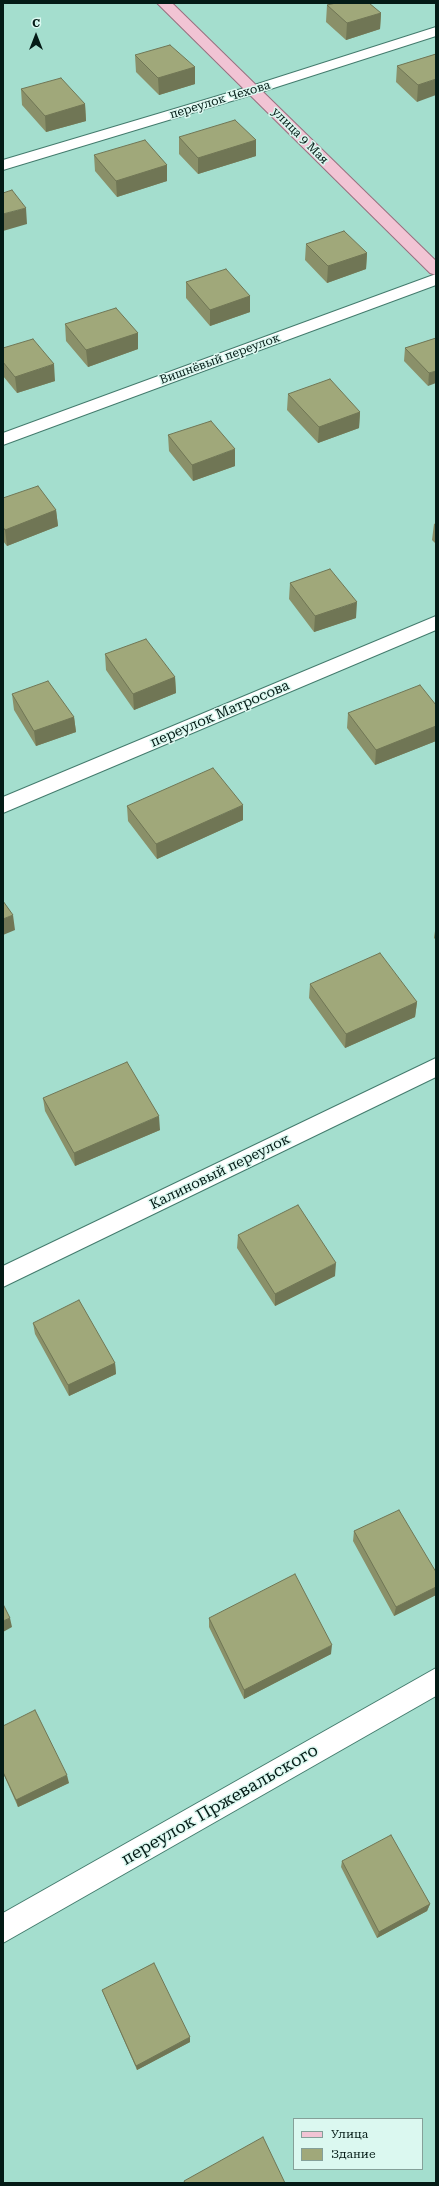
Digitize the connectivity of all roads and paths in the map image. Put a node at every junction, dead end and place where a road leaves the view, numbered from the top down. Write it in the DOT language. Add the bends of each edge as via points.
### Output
graph roads {
  1 [pos="164,3"];
  2 [pos="436,31"];
  3 [pos="253,90"];
  4 [pos="3,165"];
  5 [pos="436,270"];
  6 [pos="436,279"];
  7 [pos="3,439"];
  8 [pos="436,623"];
  9 [pos="3,805"];
  10 [pos="436,1067"];
  11 [pos="3,1276"];
  12 [pos="436,1681"];
  13 [pos="3,1929"];
  1 -- 3 [label="main road, улица 9 Мая"];
  2 -- 3 [label="street, переулок Чехова"];
  3 -- 4 [label="street, переулок Чехова"];
  3 -- 5 [label="main road, улица 9 Мая"];
  6 -- 7 [label="street, Вишнёвый переулок"];
  8 -- 9 [label="street, переулок Матросова"];
  10 -- 11 [label="street, Калиновый переулок"];
  12 -- 13 [label="street, переулок Пржевальского"];
}
